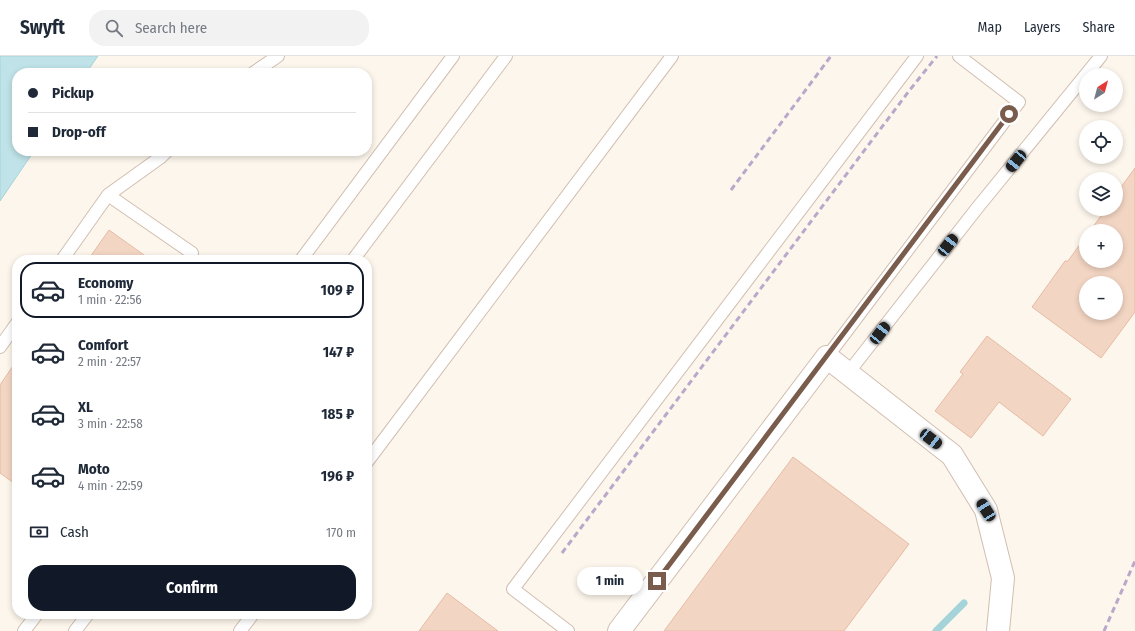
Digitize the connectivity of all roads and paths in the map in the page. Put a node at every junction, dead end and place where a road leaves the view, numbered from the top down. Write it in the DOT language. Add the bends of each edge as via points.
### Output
graph roads {
  1 [pos="278,56"];
  2 [pos="453,56"];
  3 [pos="506,56"];
  4 [pos="672,56"];
  5 [pos="917,56"];
  6 [pos="1101,56"];
  7 [pos="961,57"];
  8 [pos="260,68"];
  9 [pos="161,156"];
  10 [pos="108,195"];
  11 [pos="192,253"];
  12 [pos="66,255"];
  13 [pos="305,255"];
  14 [pos="357,255"];
  15 [pos="12,330"];
  16 [pos="0,347"];
  17 [pos="827,357"];
  18 [pos="848,374"];
  19 [pos="372,455"];
  20 [pos="33,619"];
  21 [pos="84,619"];
  22 [pos="249,619"];
  23 [pos="24,631"];
  24 [pos="75,631"];
  25 [pos="240,631"];
  26 [pos="568,631"];
  27 [pos="619,631"];
  28 [pos="998,631"];
  1 -- 8 [label="lane"];
  2 -- 13 [label="lane"];
  3 -- 14 [label="lane"];
  4 -- 19 [label="lane"];
  5 -- 26 [label="lane" via="513,589"];
  6 -- 18 [label="lane" via="978,207"];
  7 -- 17 [label="lane" via="1019,102"];
  9 -- 10 [label="lane"];
  10 -- 11 [label="lane"];
  10 -- 12 [label="lane"];
  15 -- 16 [label="lane"];
  17 -- 18 [label="street"];
  17 -- 27 [label="street"];
  18 -- 28 [label="street" via="952,455 986,510 1003,578"];
  20 -- 23 [label="lane"];
  21 -- 24 [label="lane"];
  22 -- 25 [label="lane"];
}
